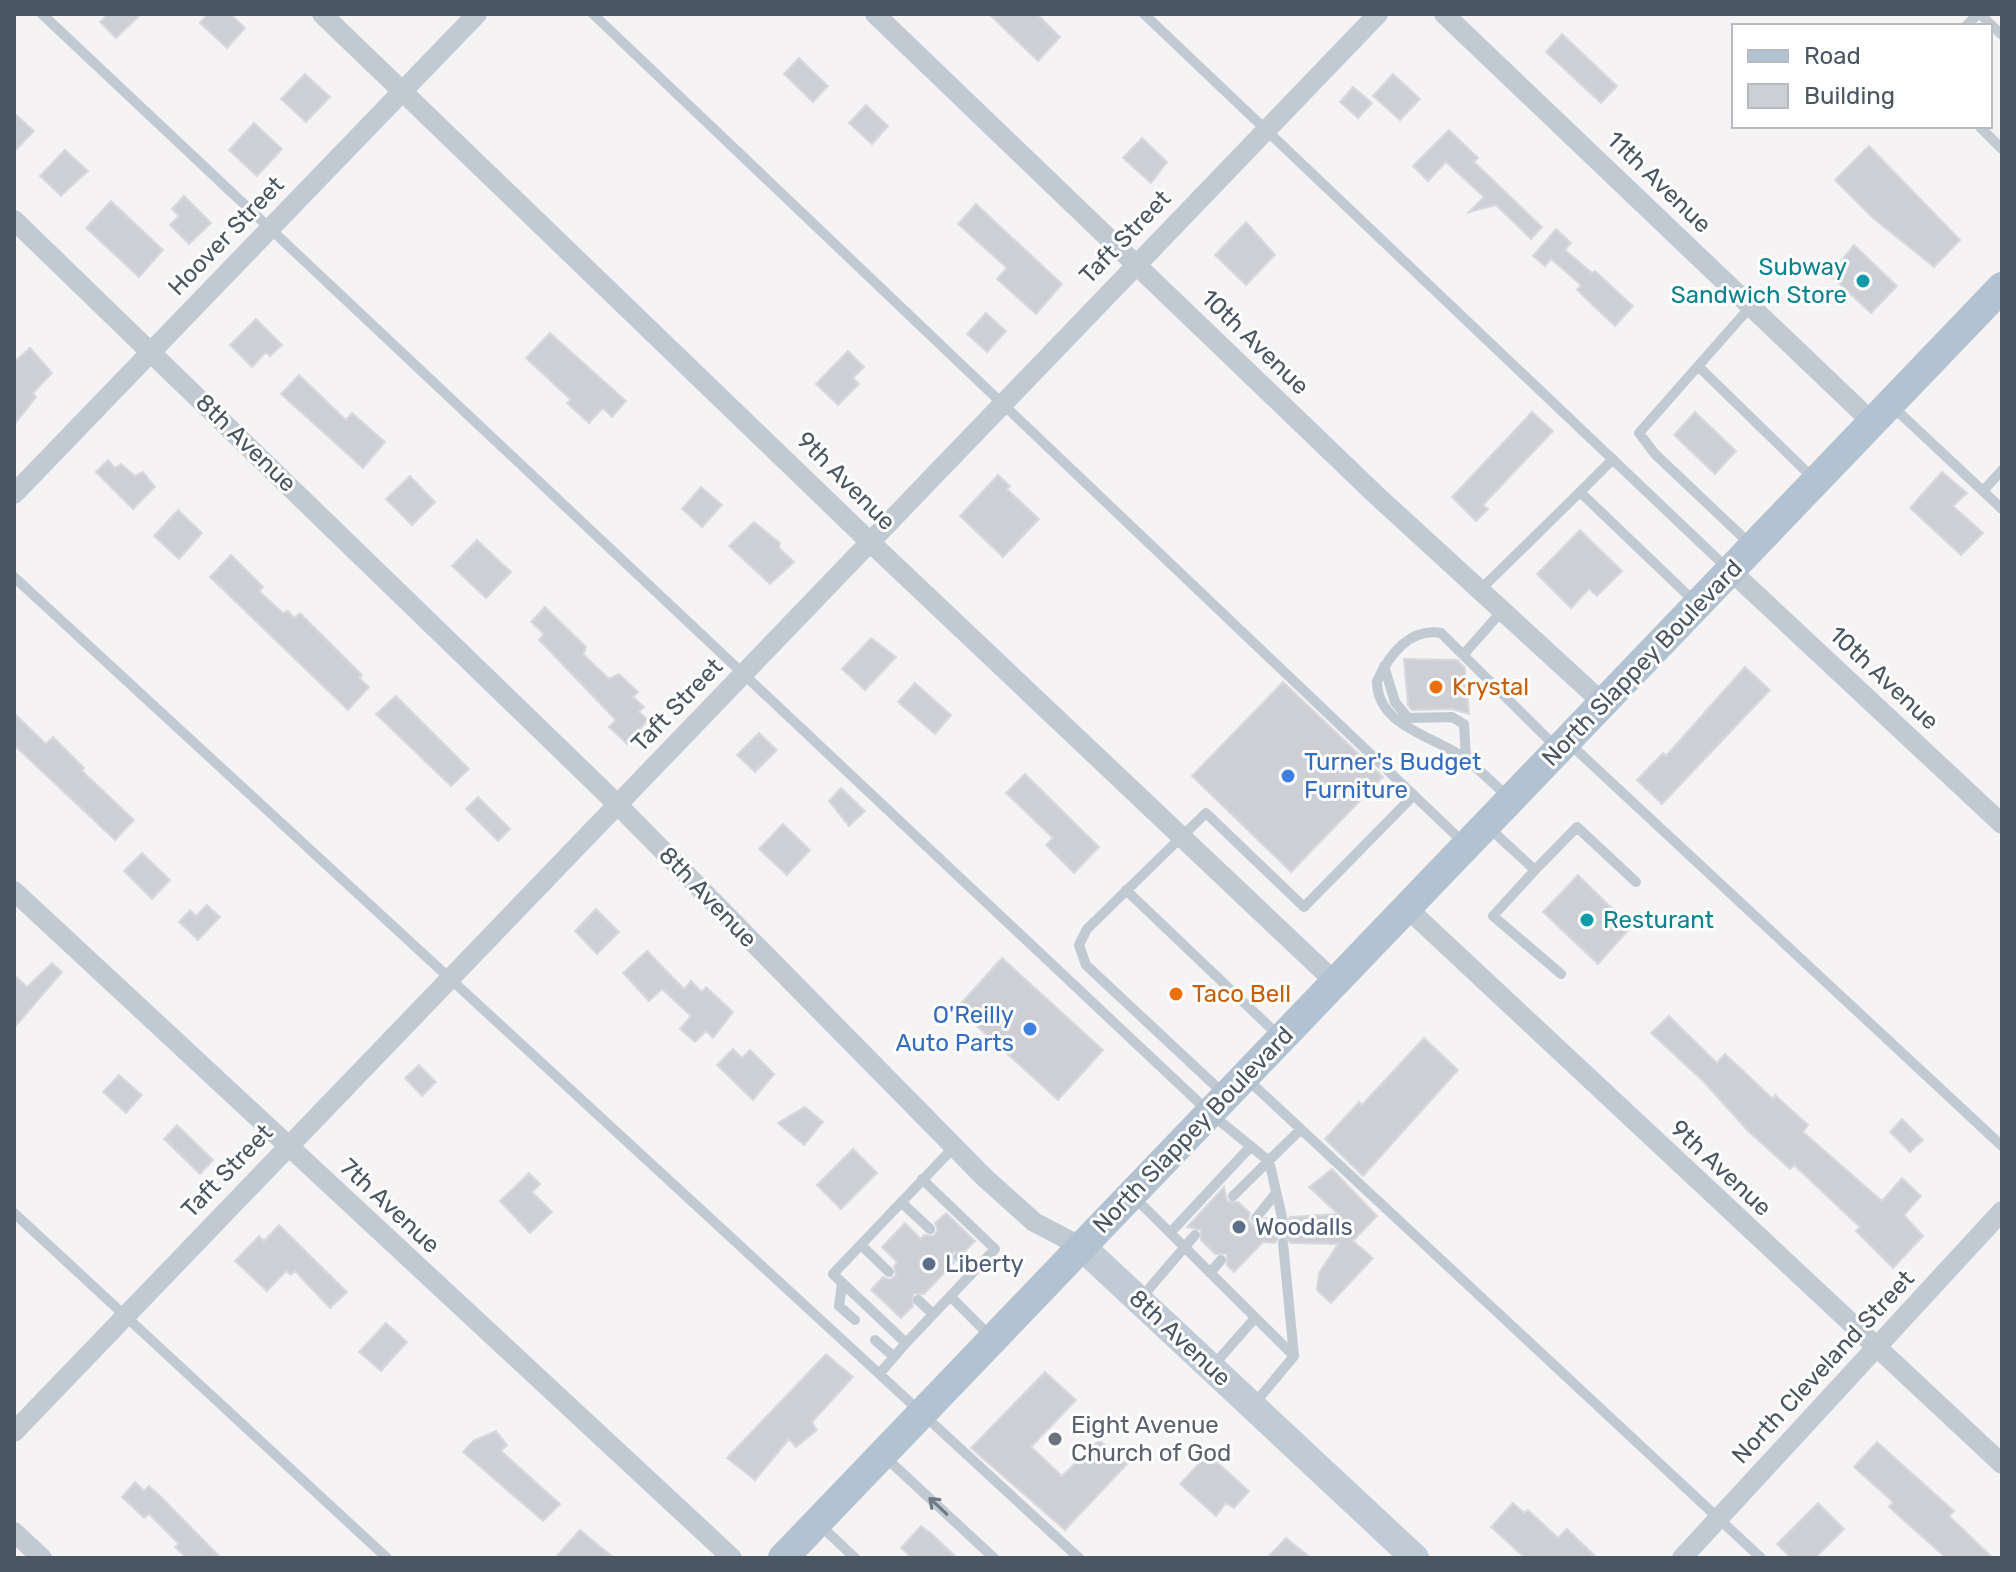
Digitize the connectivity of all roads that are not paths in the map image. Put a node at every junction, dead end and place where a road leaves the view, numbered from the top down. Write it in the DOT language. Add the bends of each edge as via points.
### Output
graph roads {
  1 [pos="42,14"];
  2 [pos="322,14"];
  3 [pos="477,14"];
  4 [pos="593,14"];
  5 [pos="875,14"];
  6 [pos="1144,14"];
  7 [pos="1378,14"];
  8 [pos="1444,14"];
  9 [pos="402,91"];
  10 [pos="1981,128"];
  11 [pos="1265,130"];
  12 [pos="2002,149"];
  13 [pos="14,220"];
  14 [pos="270,228"];
  15 [pos="1134,263"];
  16 [pos="2002,287"];
  17 [pos="1751,306"];
  18 [pos="151,351"];
  19 [pos="1698,366"];
  20 [pos="1004,401"];
  21 [pos="1881,413"];
  22 [pos="1613,459"];
  23 [pos="2002,470"];
  24 [pos="1816,481"];
  25 [pos="1983,491"];
  26 [pos="1580,492"];
  27 [pos="14,494"];
  28 [pos="2002,509"];
  29 [pos="870,542"];
  30 [pos="1753,547"];
  31 [pos="1730,570"];
  32 [pos="14,577"];
  33 [pos="1479,591"];
  34 [pos="1697,605"];
  35 [pos="1501,612"];
  36 [pos="1464,654"];
  37 [pos="1384,666"];
  38 [pos="742,674"];
  39 [pos="1603,703"];
  40 [pos="1562,745"];
  41 [pos="1466,759"];
  42 [pos="1414,795"];
  43 [pos="1510,800"];
  44 [pos="616,803"];
  45 [pos="2002,824"];
  46 [pos="1476,835"];
  47 [pos="1182,836"];
  48 [pos="1535,870"];
  49 [pos="1636,882"];
  50 [pos="1126,890"];
  51 [pos="14,891"];
  52 [pos="1407,908"];
  53 [pos="1561,974"];
  54 [pos="448,980"];
  55 [pos="1335,982"];
  56 [pos="1282,1038"];
  57 [pos="1227,1095"];
  58 [pos="1301,1129"];
  59 [pos="288,1145"];
  60 [pos="1251,1146"];
  61 [pos="2002,1146"];
  62 [pos="954,1147"];
  63 [pos="1269,1161"];
  64 [pos="922,1179"];
  65 [pos="1276,1193"];
  66 [pos="1132,1194"];
  67 [pos="1233,1196"];
  68 [pos="901,1202"];
  69 [pos="2002,1211"];
  70 [pos="14,1213"];
  71 [pos="1282,1217"];
  72 [pos="1256,1218"];
  73 [pos="930,1229"];
  74 [pos="1170,1233"];
  75 [pos="1195,1235"];
  76 [pos="1283,1243"];
  77 [pos="861,1245"];
  78 [pos="1082,1247"];
  79 [pos="1185,1248"];
  80 [pos="959,1257"];
  81 [pos="1221,1260"];
  82 [pos="973,1271"];
  83 [pos="889,1272"];
  84 [pos="1210,1273"];
  85 [pos="842,1284"];
  86 [pos="950,1296"];
  87 [pos="1140,1299"];
  88 [pos="918,1300"];
  89 [pos="933,1314"];
  90 [pos="125,1316"];
  91 [pos="1255,1318"];
  92 [pos="855,1320"];
  93 [pos="993,1339"];
  94 [pos="875,1340"];
  95 [pos="906,1343"];
  96 [pos="1876,1347"];
  97 [pos="1294,1356"];
  98 [pos="894,1357"];
  99 [pos="1212,1367"];
  100 [pos="880,1373"];
  101 [pos="1253,1406"];
  102 [pos="923,1412"];
  103 [pos="14,1432"];
  104 [pos="882,1455"];
  105 [pos="2002,1464"];
  106 [pos="1718,1518"];
  107 [pos="817,1523"];
  108 [pos="14,1532"];
  109 [pos="42,1558"];
  110 [pos="387,1558"];
  111 [pos="732,1558"];
  112 [pos="783,1558"];
  113 [pos="855,1558"];
  114 [pos="994,1558"];
  115 [pos="1079,1558"];
  116 [pos="1415,1558"];
  117 [pos="1682,1558"];
  118 [pos="1761,1558"];
  1 -- 14 [label="lane"];
  2 -- 9 [label="street, 9th Avenue"];
  3 -- 9 [label="street, Hoover Street"];
  4 -- 20 [label="lane"];
  5 -- 15 [label="street, 10th Avenue"];
  6 -- 11 [label="lane"];
  7 -- 11 [label="street, Taft Street"];
  8 -- 17 [label="street, 11th Avenue"];
  9 -- 14 [label="street, Hoover Street"];
  9 -- 29 [label="street, 9th Avenue"];
  10 -- 12 [label="lane"];
  11 -- 15 [label="street, Taft Street"];
  11 -- 22 [label="lane"];
  13 -- 18 [label="street, 8th Avenue"];
  14 -- 18 [label="street, Hoover Street"];
  14 -- 38 [label="lane"];
  15 -- 20 [label="street, Taft Street"];
  15 -- 33 [label="street, 10th Avenue"];
  16 -- 21 [label="main road, North Slappey Boulevard"];
  17 -- 19 [label="lane"];
  17 -- 21 [label="street, 11th Avenue"];
  18 -- 27 [label="street, Hoover Street"];
  18 -- 44 [label="street, 8th Avenue"];
  19 -- 24 [label="lane"];
  19 -- 30 [label="lane" via="1639,433"];
  20 -- 29 [label="street, Taft Street"];
  20 -- 42 [label="lane"];
  21 -- 24 [label="main road, North Slappey Boulevard"];
  21 -- 25 [label="lane"];
  22 -- 26 [label="lane"];
  22 -- 31 [label="lane"];
  23 -- 25 [label="lane"];
  24 -- 30 [label="main road, North Slappey Boulevard"];
  25 -- 28 [label="lane"];
  26 -- 33 [label="lane"];
  26 -- 34 [label="lane"];
  29 -- 38 [label="street, Taft Street"];
  29 -- 47 [label="street, 9th Avenue"];
  30 -- 31 [label="main road, North Slappey Boulevard"];
  31 -- 34 [label="main road, North Slappey Boulevard"];
  31 -- 45 [label="street, 10th Avenue"];
  32 -- 54 [label="lane"];
  33 -- 35 [label="street, 10th Avenue"];
  34 -- 39 [label="main road, North Slappey Boulevard"];
  35 -- 36 [label="lane"];
  35 -- 39 [label="street, 10th Avenue"];
  36 -- 37 [label="lane" via="1441,633 1426,630 1411,636"];
  36 -- 40 [label="lane"];
  37 -- 41 [label="lane" via="1377,689 1385,707 1409,729"];
  37 -- 41 [label="lane" via="1395,702 1408,718 1452,717 1464,724"];
  38 -- 44 [label="street, Taft Street"];
  38 -- 57 [label="lane"];
  39 -- 40 [label="main road, North Slappey Boulevard"];
  40 -- 43 [label="main road, North Slappey Boulevard"];
  40 -- 61 [label="lane"];
  41 -- 43 [label="lane"];
  42 -- 46 [label="lane"];
  42 -- 47 [label="lane" via="1304,907 1206,813"];
  43 -- 46 [label="main road, North Slappey Boulevard"];
  44 -- 54 [label="street, Taft Street"];
  44 -- 62 [label="street, 8th Avenue"];
  46 -- 48 [label="lane"];
  46 -- 52 [label="main road, North Slappey Boulevard"];
  47 -- 50 [label="lane"];
  47 -- 55 [label="street, 9th Avenue"];
  48 -- 49 [label="lane" via="1577,827"];
  48 -- 53 [label="lane" via="1493,916"];
  50 -- 56 [label="lane"];
  50 -- 57 [label="lane" via="1083,937 1079,945 1086,965"];
  51 -- 59 [label="street, 7th Avenue"];
  52 -- 55 [label="main road, North Slappey Boulevard"];
  52 -- 96 [label="street, 9th Avenue"];
  54 -- 59 [label="street, Taft Street"];
  54 -- 100 [label="lane"];
  55 -- 56 [label="main road, North Slappey Boulevard"];
  56 -- 57 [label="main road, North Slappey Boulevard"];
  57 -- 58 [label="lane"];
  57 -- 60 [label="lane"];
  57 -- 66 [label="main road, North Slappey Boulevard"];
  58 -- 63 [label="lane"];
  58 -- 106 [label="lane"];
  59 -- 90 [label="street, Taft Street"];
  59 -- 111 [label="street, 7th Avenue"];
  60 -- 63 [label="lane"];
  60 -- 74 [label="lane"];
  62 -- 64 [label="lane"];
  62 -- 78 [label="street, 8th Avenue" via="1034,1222"];
  63 -- 65 [label="lane"];
  63 -- 67 [label="lane"];
  64 -- 68 [label="lane"];
  64 -- 82 [label="lane" via="995,1249"];
  65 -- 71 [label="lane"];
  65 -- 72 [label="lane"];
  66 -- 74 [label="lane"];
  66 -- 78 [label="main road, North Slappey Boulevard"];
  68 -- 73 [label="lane"];
  68 -- 77 [label="lane"];
  69 -- 96 [label="street, North Cleveland Street"];
  70 -- 90 [label="lane"];
  74 -- 79 [label="lane"];
  75 -- 79 [label="lane"];
  76 -- 97 [label="lane"];
  77 -- 83 [label="lane"];
  77 -- 85 [label="lane" via="833,1274"];
  78 -- 87 [label="street, 8th Avenue"];
  78 -- 93 [label="main road, North Slappey Boulevard"];
  79 -- 84 [label="lane"];
  79 -- 87 [label="lane"];
  80 -- 82 [label="lane"];
  81 -- 84 [label="lane"];
  82 -- 86 [label="lane"];
  84 -- 91 [label="lane"];
  85 -- 92 [label="lane" via="839,1306"];
  85 -- 95 [label="lane"];
  86 -- 89 [label="lane"];
  86 -- 93 [label="lane"];
  87 -- 99 [label="street, 8th Avenue"];
  88 -- 89 [label="lane"];
  89 -- 95 [label="lane"];
  90 -- 103 [label="street, Taft Street"];
  90 -- 110 [label="lane"];
  91 -- 97 [label="lane"];
  91 -- 99 [label="lane"];
  93 -- 102 [label="main road, North Slappey Boulevard"];
  94 -- 98 [label="lane"];
  95 -- 98 [label="lane"];
  96 -- 105 [label="street, 9th Avenue"];
  96 -- 106 [label="street, North Cleveland Street"];
  97 -- 101 [label="lane"];
  98 -- 100 [label="lane"];
  99 -- 101 [label="street, 8th Avenue"];
  100 -- 102 [label="lane"];
  101 -- 116 [label="street, 8th Avenue"];
  102 -- 104 [label="main road, North Slappey Boulevard"];
  102 -- 115 [label="lane"];
  104 -- 107 [label="main road, North Slappey Boulevard"];
  114 -- 104 [label="lane, one-way"];
  106 -- 117 [label="street, North Cleveland Street"];
  106 -- 118 [label="lane"];
  107 -- 112 [label="main road, North Slappey Boulevard"];
  107 -- 113 [label="lane"];
  108 -- 109 [label="street"];
}
